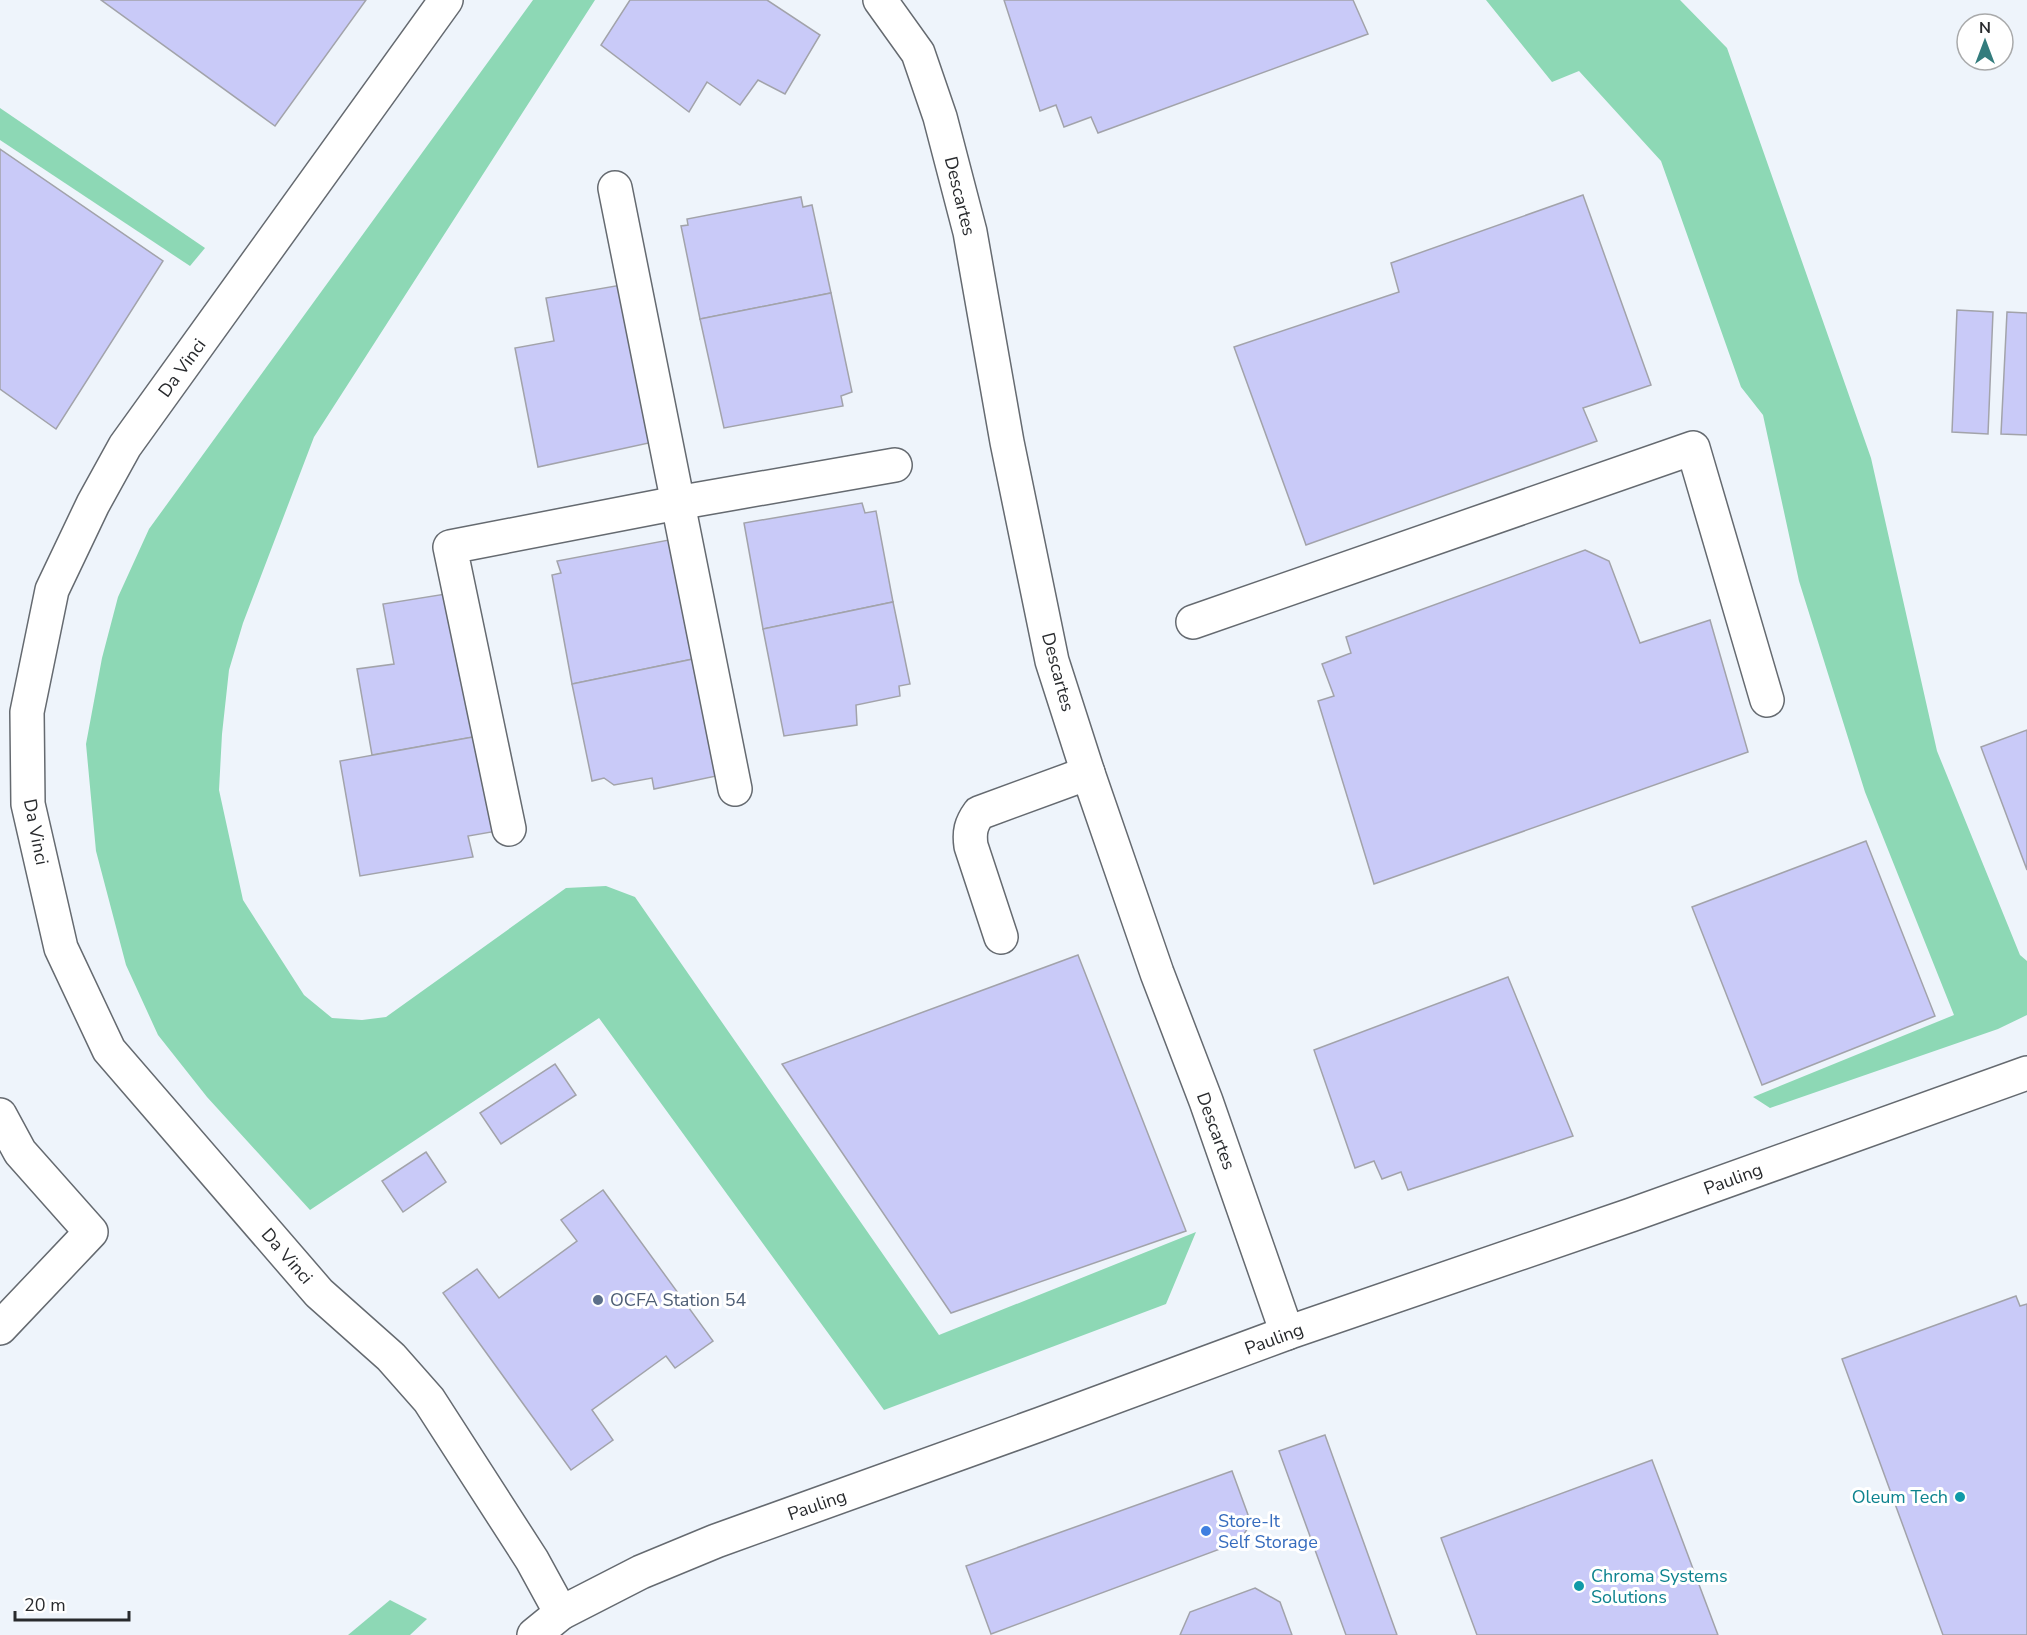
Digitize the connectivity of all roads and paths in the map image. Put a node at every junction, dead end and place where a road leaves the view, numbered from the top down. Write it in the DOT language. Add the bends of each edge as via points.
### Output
graph roads {
  1 [pos="446,0"];
  2 [pos="880,0"];
  3 [pos="615,188"];
  4 [pos="895,465"];
  5 [pos="677,503"];
  6 [pos="1193,622"];
  7 [pos="1767,700"];
  8 [pos="1088,773"];
  9 [pos="735,789"];
  10 [pos="509,829"];
  11 [pos="1001,937"];
  12 [pos="2027,1073"];
  13 [pos="0,1115"];
  14 [pos="0,1328"];
  15 [pos="1287,1334"];
  16 [pos="561,1613"];
  17 [pos="534,1635"];
  1 -- 16 [label="street, Da Vinci" via="125,446 93,504 52,590 27,712 28,804 61,948 110,1050 319,1293 391,1357 429,1400 532,1560"];
  2 -- 8 [label="street, Descartes" via="918,53 940,117 970,232 1007,442 1053,661"];
  3 -- 5 [label="street"];
  4 -- 5 [label="street"];
  5 -- 9 [label="street"];
  5 -- 10 [label="street" via="450,547"];
  6 -- 7 [label="street" via="1693,448"];
  8 -- 11 [label="street" via="979,813 972,823 971,846"];
  8 -- 15 [label="street, Descartes"];
  12 -- 15 [label="street, Pauling"];
  13 -- 14 [label="street" via="20,1152 92,1232"];
  15 -- 16 [label="street, Pauling" via="716,1540 641,1572"];
  16 -- 17 [label="street, Pauling"];
}
